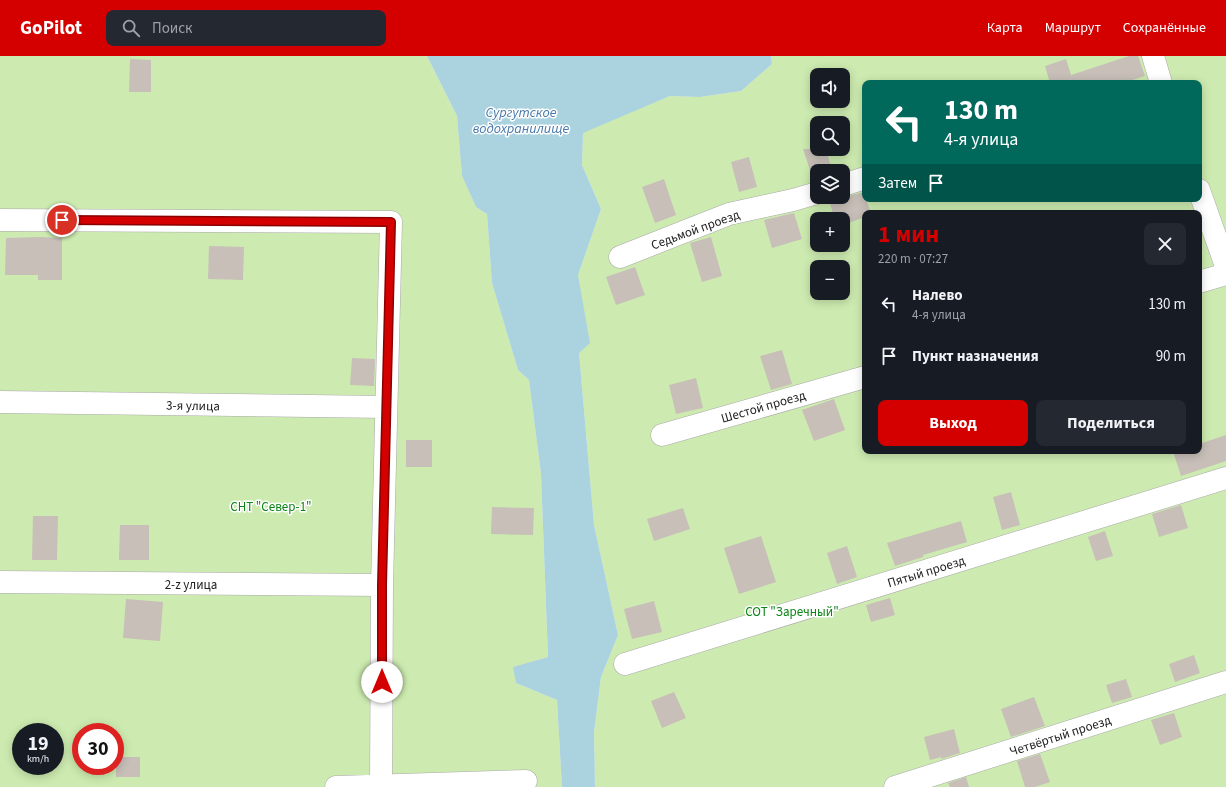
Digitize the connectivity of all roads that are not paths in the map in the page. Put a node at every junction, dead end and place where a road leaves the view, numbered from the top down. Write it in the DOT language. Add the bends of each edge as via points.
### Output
graph roads {
  1 [pos="1153,56"];
  2 [pos="1160,80"];
  3 [pos="862,179"];
  4 [pos="850,183"];
  5 [pos="810,195"];
  6 [pos="1202,198"];
  7 [pos="0,220"];
  8 [pos="620,257"];
  9 [pos="1226,266"];
  10 [pos="1226,274"];
  11 [pos="1202,281"];
  12 [pos="862,378"];
  13 [pos="0,402"];
  14 [pos="386,407"];
  15 [pos="662,435"];
  16 [pos="1226,478"];
  17 [pos="0,582"];
  18 [pos="382,585"];
  19 [pos="625,664"];
  20 [pos="1226,682"];
  21 [pos="513,783"];
  22 [pos="381,786"];
  23 [pos="336,787"];
  24 [pos="895,787"];
  1 -- 2 [label="street"];
  3 -- 4 [label="street"];
  5 -- 8 [label="street, Седьмой проезд" via="729,214"];
  6 -- 9 [label="street"];
  7 -- 14 [label="street" via="391,222"];
  10 -- 11 [label="street"];
  12 -- 15 [label="street, Шестой проезд"];
  13 -- 14 [label="street, 3-я улица"];
  14 -- 18 [label="street"];
  16 -- 19 [label="street, Пятый проезд"];
  17 -- 18 [label="street, 2-z улица"];
  18 -- 22 [label="street"];
  20 -- 24 [label="street, Четвёртый проезд"];
  21 -- 22 [label="street"];
  22 -- 23 [label="street"];
}
